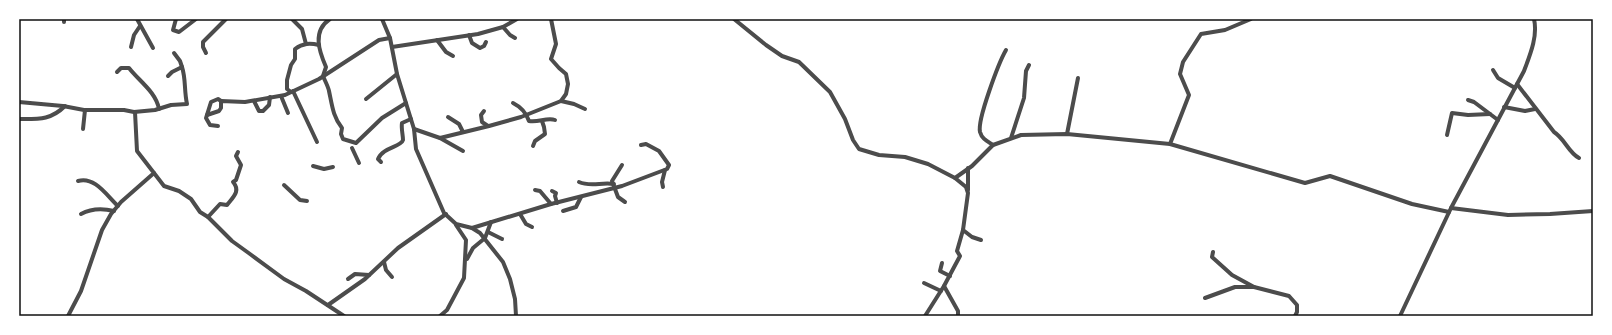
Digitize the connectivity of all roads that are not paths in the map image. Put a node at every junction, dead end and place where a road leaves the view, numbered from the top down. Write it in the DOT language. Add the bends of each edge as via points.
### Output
graph roads {
  1 [pos="137,19"];
  2 [pos="176,19"];
  3 [pos="196,19"];
  4 [pos="226,19"];
  5 [pos="292,19"];
  6 [pos="330,19"];
  7 [pos="382,19"];
  8 [pos="517,19"];
  9 [pos="551,19"];
  10 [pos="734,19"];
  11 [pos="1251,19"];
  12 [pos="1534,19"];
  13 [pos="324,21"];
  14 [pos="140,26"];
  15 [pos="503,27"];
  16 [pos="469,35"];
  17 [pos="390,38"];
  18 [pos="515,38"];
  19 [pos="437,40"];
  20 [pos="486,42"];
  21 [pos="306,44"];
  22 [pos="319,45"];
  23 [pos="131,47"];
  24 [pos="392,47"];
  25 [pos="153,48"];
  26 [pos="1006,50"];
  27 [pos="174,53"];
  28 [pos="206,53"];
  29 [pos="454,56"];
  30 [pos="1028,65"];
  31 [pos="182,67"];
  32 [pos="1493,70"];
  33 [pos="117,72"];
  34 [pos="397,74"];
  35 [pos="168,76"];
  36 [pos="323,76"];
  37 [pos="1078,78"];
  38 [pos="1516,86"];
  39 [pos="292,92"];
  40 [pos="281,96"];
  41 [pos="270,98"];
  42 [pos="366,99"];
  43 [pos="1468,100"];
  44 [pos="254,101"];
  45 [pos="19,102"];
  46 [pos="221,102"];
  47 [pos="561,102"];
  48 [pos="406,103"];
  49 [pos="513,103"];
  50 [pos="65,106"];
  51 [pos="1504,107"];
  52 [pos="159,109"];
  53 [pos="585,109"];
  54 [pos="1535,109"];
  55 [pos="85,110"];
  56 [pos="484,111"];
  57 [pos="135,112"];
  58 [pos="288,113"];
  59 [pos="527,114"];
  60 [pos="1490,114"];
  61 [pos="207,115"];
  62 [pos="448,117"];
  63 [pos="20,119"];
  64 [pos="410,119"];
  65 [pos="555,120"];
  66 [pos="1498,120"];
  67 [pos="542,121"];
  68 [pos="218,126"];
  69 [pos="489,126"];
  70 [pos="82,129"];
  71 [pos="414,129"];
  72 [pos="463,132"];
  73 [pos="1067,134"];
  74 [pos="1447,135"];
  75 [pos="440,138"];
  76 [pos="1011,138"];
  77 [pos="317,142"];
  78 [pos="1170,144"];
  79 [pos="641,145"];
  80 [pos="993,145"];
  81 [pos="533,146"];
  82 [pos="352,148"];
  83 [pos="463,151"];
  84 [pos="238,152"];
  85 [pos="1579,158"];
  86 [pos="381,162"];
  87 [pos="360,163"];
  88 [pos="622,165"];
  89 [pos="313,166"];
  90 [pos="333,167"];
  91 [pos="968,168"];
  92 [pos="664,170"];
  93 [pos="154,173"];
  94 [pos="955,178"];
  95 [pos="78,181"];
  96 [pos="580,182"];
  97 [pos="284,185"];
  98 [pos="614,186"];
  99 [pos="663,186"];
  100 [pos="535,190"];
  101 [pos="552,191"];
  102 [pos="968,193"];
  103 [pos="581,197"];
  104 [pos="307,201"];
  105 [pos="625,202"];
  106 [pos="557,203"];
  107 [pos="551,204"];
  108 [pos="118,206"];
  109 [pos="1450,210"];
  110 [pos="114,211"];
  111 [pos="564,211"];
  112 [pos="1593,211"];
  113 [pos="81,214"];
  114 [pos="446,214"];
  115 [pos="520,214"];
  116 [pos="208,217"];
  117 [pos="491,222"];
  118 [pos="456,224"];
  119 [pos="472,228"];
  120 [pos="532,228"];
  121 [pos="963,230"];
  122 [pos="488,232"];
  123 [pos="485,238"];
  124 [pos="502,239"];
  125 [pos="981,240"];
  126 [pos="1213,252"];
  127 [pos="384,262"];
  128 [pos="465,263"];
  129 [pos="942,263"];
  130 [pos="369,275"];
  131 [pos="950,276"];
  132 [pos="392,277"];
  133 [pos="348,279"];
  134 [pos="924,283"];
  135 [pos="944,286"];
  136 [pos="1254,287"];
  137 [pos="941,291"];
  138 [pos="1205,298"];
  139 [pos="328,305"];
  140 [pos="68,316"];
  141 [pos="344,316"];
  142 [pos="440,316"];
  143 [pos="516,316"];
  144 [pos="925,316"];
  145 [pos="958,316"];
  146 [pos="1295,316"];
  147 [pos="1400,316"];
  1 -- 14 [label="street"];
  2 -- 3 [label="street" via="173,30 179,32"];
  4 -- 28 [label="street" via="202,42"];
  5 -- 21 [label="street" via="302,30"];
  6 -- 13 [label="street"];
  7 -- 17 [label="street"];
  8 -- 15 [label="street"];
  9 -- 47 [label="street" via="556,44 551,59 566,74 568,84"];
  10 -- 94 [label="street" via="782,56 799,62 830,92 859,150 879,156 905,157 928,164"];
  11 -- 78 [label="street" via="1224,30 1201,34 1183,62 1180,74 1189,95"];
  12 -- 38 [label="street" via="1532,49"];
  13 -- 22 [label="street" via="318,39"];
  14 -- 23 [label="street"];
  14 -- 25 [label="street"];
  15 -- 16 [label="street"];
  15 -- 18 [label="street"];
  16 -- 19 [label="street"];
  16 -- 20 [label="street" via="472,43 480,48"];
  17 -- 24 [label="street"];
  17 -- 36 [label="street" via="379,40"];
  19 -- 24 [label="street"];
  19 -- 29 [label="street" via="446,52"];
  21 -- 22 [label="street"];
  21 -- 39 [label="street" via="295,49 295,59 287,80 287,89"];
  22 -- 36 [label="street" via="319,52 326,67"];
  24 -- 34 [label="street"];
  26 -- 80 [label="street" via="980,121 980,131 984,139"];
  27 -- 31 [label="street"];
  30 -- 76 [label="street" via="1024,98"];
  31 -- 35 [label="street"];
  31 -- 52 [label="street" via="187,104"];
  32 -- 38 [label="street" via="1498,78"];
  33 -- 52 [label="street" via="121,68 129,68 151,93"];
  34 -- 42 [label="street"];
  34 -- 48 [label="street"];
  36 -- 39 [label="street"];
  36 -- 48 [label="street" via="336,121 342,128 343,139 348,142 356,143 382,118"];
  37 -- 73 [label="street"];
  38 -- 51 [label="street"];
  38 -- 54 [label="street"];
  39 -- 40 [label="street"];
  39 -- 77 [label="street"];
  40 -- 41 [label="street"];
  40 -- 58 [label="street"];
  41 -- 44 [label="street"];
  41 -- 44 [label="street" via="269,105 262,111 259,111"];
  43 -- 60 [label="street"];
  44 -- 46 [label="street"];
  45 -- 50 [label="street"];
  46 -- 61 [label="street" via="219,111"];
  46 -- 61 [label="street" via="218,99 211,102"];
  47 -- 53 [label="street"];
  47 -- 59 [label="street"];
  48 -- 64 [label="street"];
  49 -- 59 [label="street"];
  50 -- 55 [label="street"];
  50 -- 63 [label="street" via="52,116"];
  51 -- 54 [label="street" via="1525,111"];
  51 -- 66 [label="street"];
  52 -- 57 [label="street"];
  54 -- 85 [label="street" via="1554,132 1561,136 1572,155"];
  55 -- 57 [label="street" via="114,109"];
  55 -- 70 [label="street"];
  56 -- 69 [label="street" via="481,115 482,122"];
  57 -- 93 [label="street" via="137,150"];
  59 -- 67 [label="street" via="529,121"];
  59 -- 69 [label="street"];
  60 -- 66 [label="street"];
  60 -- 74 [label="street" via="1452,113"];
  61 -- 68 [label="street" via="210,125"];
  62 -- 72 [label="street" via="459,124"];
  64 -- 71 [label="street"];
  64 -- 86 [label="street" via="402,123 402,142 380,154 378,159"];
  65 -- 67 [label="street" via="552,118"];
  66 -- 109 [label="street"];
  67 -- 81 [label="street" via="544,134"];
  69 -- 72 [label="street"];
  71 -- 75 [label="street"];
  71 -- 114 [label="street" via="416,149"];
  72 -- 75 [label="street"];
  73 -- 76 [label="street" via="1021,135"];
  73 -- 78 [label="street"];
  75 -- 83 [label="street"];
  76 -- 80 [label="street"];
  78 -- 109 [label="street" via="1305,183 1330,176 1412,204"];
  79 -- 92 [label="street" via="646,144 659,151 669,165"];
  80 -- 91 [label="street"];
  82 -- 87 [label="street"];
  84 -- 116 [label="street" via="236,156 241,165 234,182 237,190 226,205 220,204"];
  88 -- 98 [label="street" via="612,181"];
  89 -- 90 [label="street" via="324,169"];
  91 -- 94 [label="street"];
  91 -- 102 [label="street"];
  92 -- 98 [label="street"];
  92 -- 99 [label="street"];
  93 -- 108 [label="street"];
  93 -- 116 [label="street" via="164,186 191,200 200,212"];
  94 -- 102 [label="street" via="966,187"];
  95 -- 108 [label="street" via="83,180 100,187"];
  96 -- 98 [label="street" via="586,185 606,183"];
  97 -- 104 [label="street" via="300,200"];
  98 -- 103 [label="street"];
  98 -- 105 [label="street" via="618,197"];
  100 -- 107 [label="street" via="540,191"];
  101 -- 106 [label="street" via="556,193"];
  102 -- 121 [label="street"];
  103 -- 106 [label="street"];
  103 -- 111 [label="street" via="576,207"];
  106 -- 107 [label="street"];
  107 -- 115 [label="street"];
  108 -- 110 [label="street"];
  109 -- 112 [label="street" via="1508,215"];
  109 -- 147 [label="street"];
  110 -- 113 [label="street" via="104,209"];
  110 -- 140 [label="street" via="102,230 81,291"];
  114 -- 118 [label="street"];
  114 -- 127 [label="street" via="398,248"];
  115 -- 117 [label="street"];
  115 -- 120 [label="street"];
  116 -- 139 [label="street" via="232,241 284,279"];
  117 -- 119 [label="street"];
  117 -- 122 [label="street"];
  118 -- 119 [label="street"];
  118 -- 128 [label="street" via="466,240"];
  119 -- 123 [label="street"];
  121 -- 125 [label="street"];
  121 -- 131 [label="street" via="957,251 960,256"];
  122 -- 123 [label="street"];
  122 -- 124 [label="street"];
  123 -- 128 [label="street" via="469,253"];
  123 -- 143 [label="street" via="504,262 510,279"];
  126 -- 136 [label="street" via="1212,257 1232,275"];
  127 -- 130 [label="street"];
  127 -- 132 [label="street"];
  128 -- 142 [label="street" via="464,278 448,310"];
  129 -- 131 [label="street" via="940,271"];
  130 -- 133 [label="street" via="355,274"];
  130 -- 139 [label="street"];
  131 -- 135 [label="street"];
  134 -- 137 [label="street"];
  135 -- 137 [label="street"];
  135 -- 145 [label="street" via="958,310"];
  136 -- 138 [label="street" via="1234,287"];
  136 -- 146 [label="street" via="1289,296 1297,305"];
  137 -- 144 [label="street"];
  139 -- 141 [label="street"];
}
